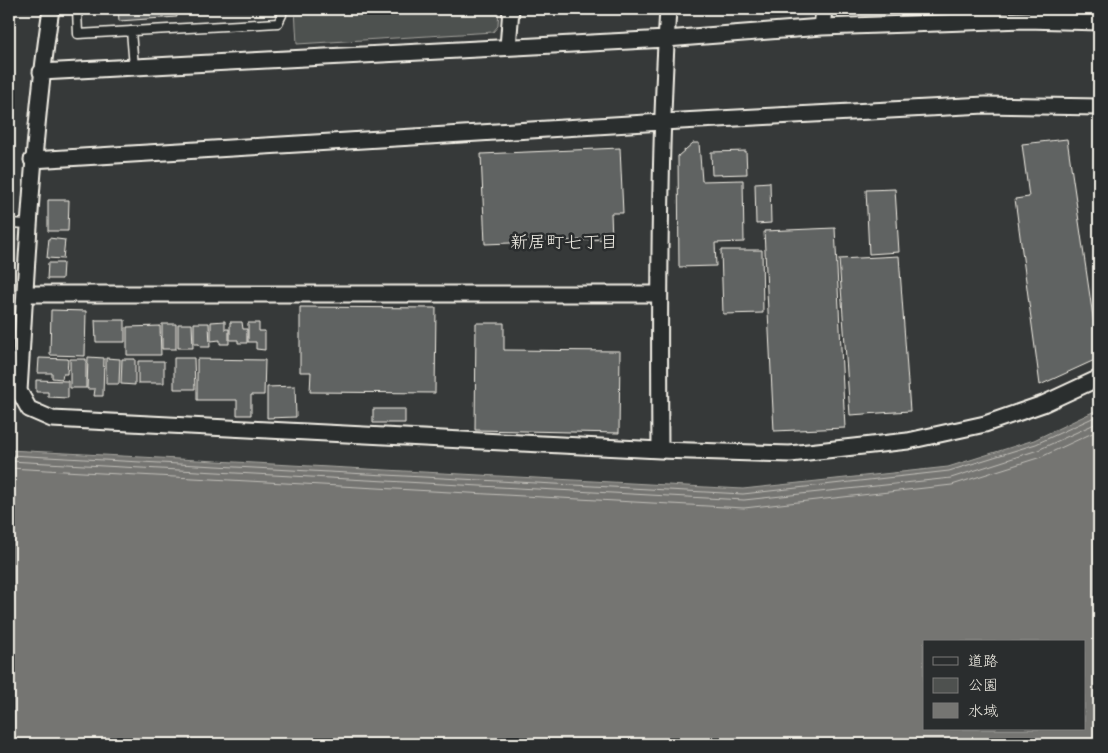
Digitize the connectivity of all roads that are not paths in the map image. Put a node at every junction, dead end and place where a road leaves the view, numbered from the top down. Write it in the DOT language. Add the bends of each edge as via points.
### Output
graph roads {
  1 [pos="51,9"];
  2 [pos="77,9"];
  3 [pos="282,9"];
  4 [pos="511,9"];
  5 [pos="668,9"];
  6 [pos="824,9"];
  7 [pos="1099,22"];
  8 [pos="822,27"];
  9 [pos="131,30"];
  10 [pos="666,38"];
  11 [pos="508,47"];
  12 [pos="134,66"];
  13 [pos="41,72"];
  14 [pos="1099,107"];
  15 [pos="662,122"];
  16 [pos="32,160"];
  17 [pos="9,223"];
  18 [pos="29,224"];
  19 [pos="25,294"];
  20 [pos="659,294"];
  21 [pos="1099,378"];
  22 [pos="660,450"];
  1 -- 13 [label="street"];
  2 -- 9 [label="lane" via="78,34"];
  3 -- 9 [label="lane" via="278,23"];
  4 -- 11 [label="street"];
  5 -- 10 [label="street"];
  6 -- 8 [label="street"];
  7 -- 8 [label="street" via="1027,20"];
  8 -- 10 [label="street"];
  9 -- 12 [label="lane"];
  10 -- 11 [label="street"];
  10 -- 15 [label="street"];
  11 -- 12 [label="street"];
  12 -- 13 [label="street"];
  13 -- 16 [label="street"];
  14 -- 15 [label="street" via="985,104"];
  15 -- 16 [label="street"];
  15 -- 20 [label="street"];
  16 -- 18 [label="street"];
  17 -- 18 [label="lane"];
  18 -- 19 [label="street"];
  19 -- 20 [label="street"];
  19 -- 22 [label="street" via="19,391 28,409 52,419"];
  20 -- 22 [label="street"];
  21 -- 22 [label="street" via="1043,404 985,424 908,442 790,454"];
}
